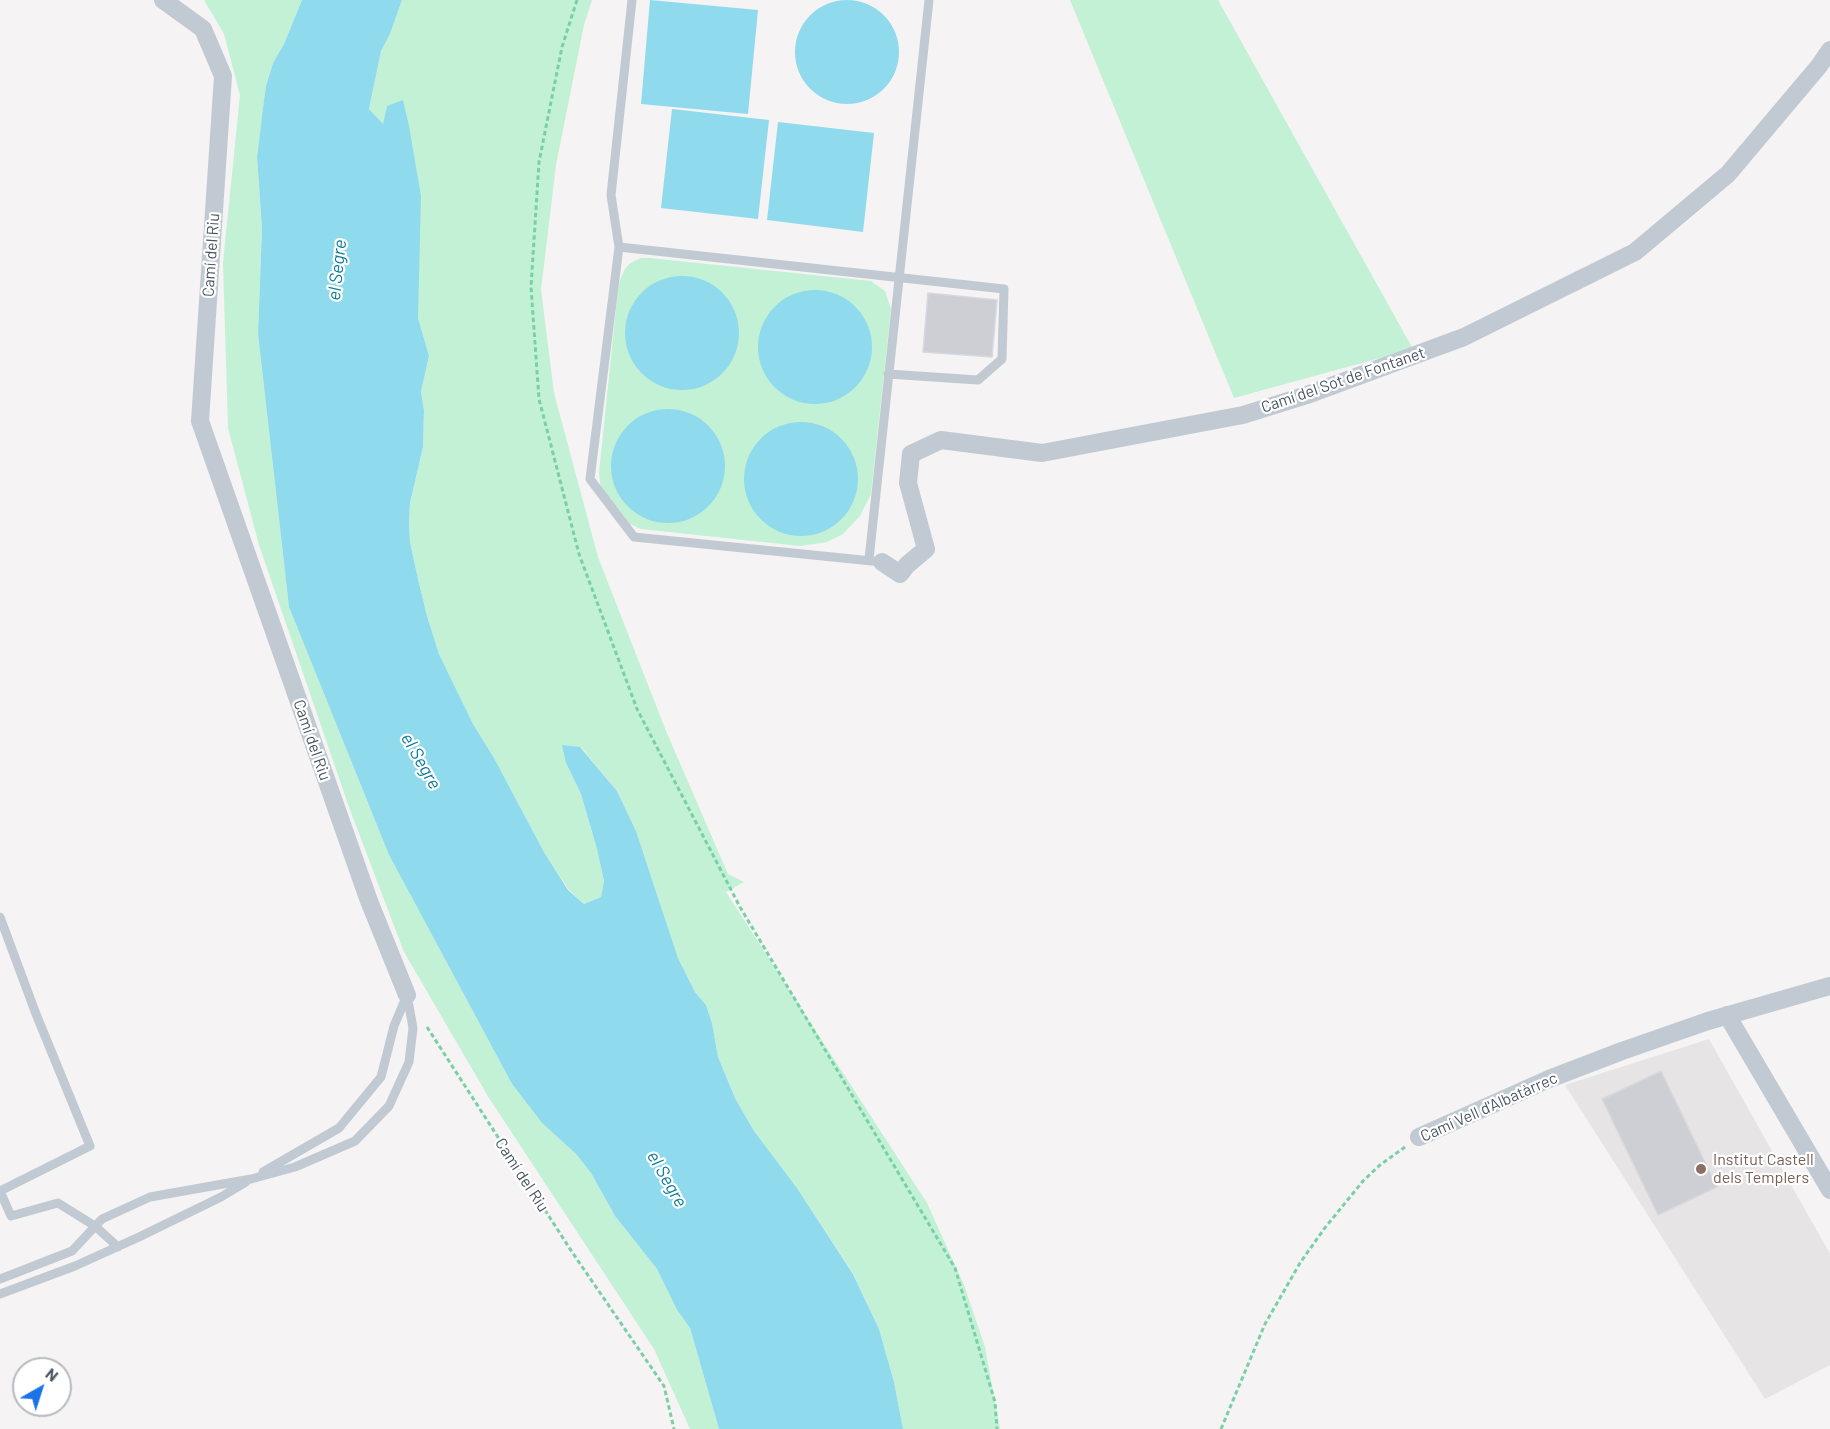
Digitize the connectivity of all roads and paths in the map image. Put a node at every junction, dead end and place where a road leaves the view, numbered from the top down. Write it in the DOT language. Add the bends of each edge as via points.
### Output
graph roads {
  1 [pos="163,0"];
  2 [pos="577,0"];
  3 [pos="632,0"];
  4 [pos="929,0"];
  5 [pos="1830,50"];
  6 [pos="619,247"];
  7 [pos="899,277"];
  8 [pos="888,374"];
  9 [pos="875,561"];
  10 [pos="0,917"];
  11 [pos="1830,986"];
  12 [pos="407,995"];
  13 [pos="1727,1016"];
  14 [pos="426,1025"];
  15 [pos="1419,1137"];
  16 [pos="250,1179"];
  17 [pos="1830,1190"];
  18 [pos="95,1226"];
  19 [pos="118,1247"];
  20 [pos="0,1279"];
  21 [pos="0,1294"];
  22 [pos="674,1429"];
  23 [pos="997,1429"];
  24 [pos="1221,1429"];
  1 -- 12 [label="street, Camí del Riu" via="203,29 224,76 200,421 369,901"];
  2 -- 23 [label="path" via="562,47 539,162 531,287 539,399 579,554 637,709 740,907 955,1269 995,1402"];
  3 -- 6 [label="lane" via="611,195"];
  4 -- 7 [label="lane"];
  5 -- 9 [label="street, Camí del Sot de Fontanet" via="1728,174 1635,252 1464,337 1243,415 1042,453 940,440 911,454 908,483 926,549 900,574"];
  6 -- 7 [label="lane"];
  6 -- 9 [label="lane" via="590,478 634,537"];
  7 -- 8 [label="lane"];
  7 -- 8 [label="lane" via="1005,289 1002,359 978,380"];
  8 -- 9 [label="lane"];
  10 -- 18 [label="lane" via="90,1146 0,1191 11,1216 58,1203"];
  11 -- 13 [label="street, Camí Vell d'Albatàrrec"];
  12 -- 16 [label="lane" via="394,1026 381,1077 339,1128"];
  12 -- 16 [label="lane" via="413,1028 410,1062 390,1106 355,1141 295,1167"];
  13 -- 15 [label="street, Camí Vell d'Albatàrrec" via="1560,1075"];
  13 -- 17 [label="street"];
  14 -- 22 [label="path, Camí del Riu" via="664,1386"];
  15 -- 24 [label="path, Camí Vell d'Albatàrrec" via="1363,1181 1300,1263 1265,1324"];
  16 -- 18 [label="lane" via="150,1197"];
  16 -- 19 [label="lane"];
  18 -- 19 [label="lane"];
  18 -- 20 [label="lane" via="72,1251"];
  19 -- 21 [label="lane"];
}
